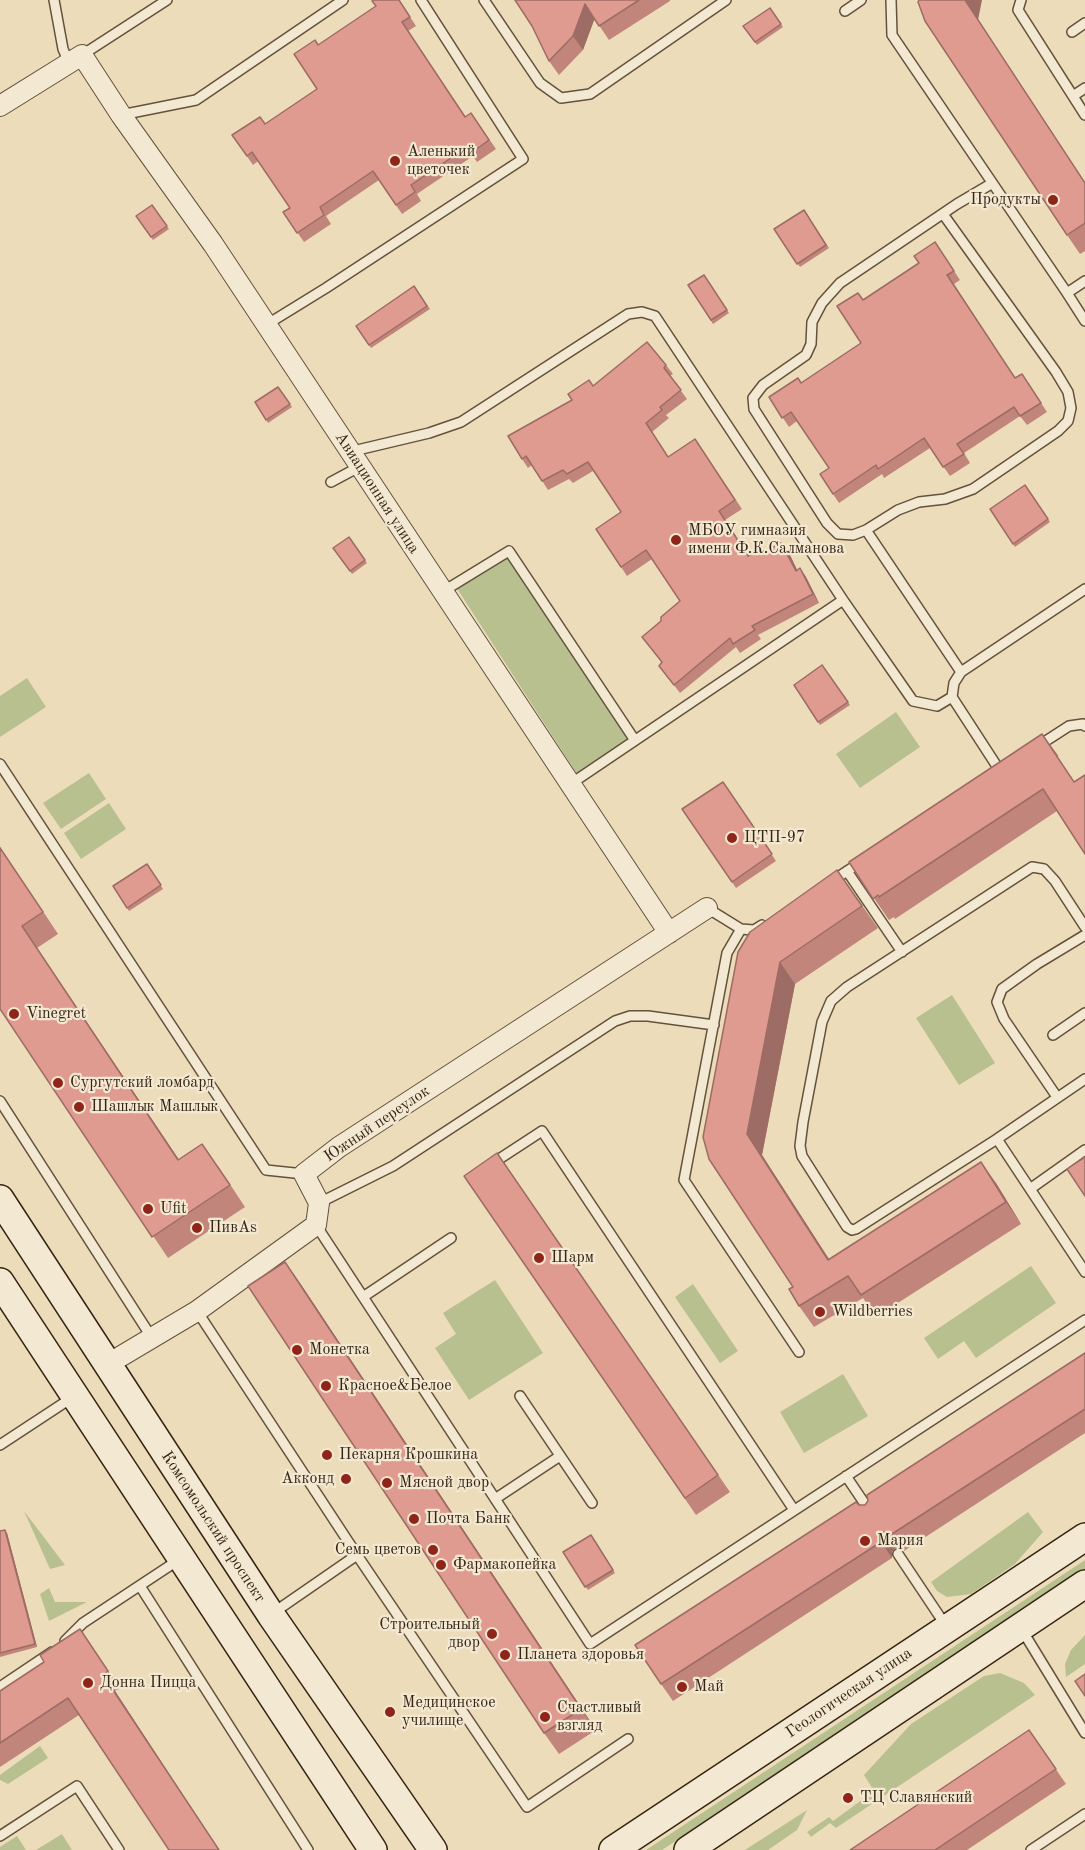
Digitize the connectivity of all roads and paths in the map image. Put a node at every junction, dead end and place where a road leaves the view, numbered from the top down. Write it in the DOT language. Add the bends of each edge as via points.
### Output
graph roads {
  1 [pos="54,0"];
  2 [pos="167,0"];
  3 [pos="343,0"];
  4 [pos="421,0"];
  5 [pos="484,0"];
  6 [pos="726,0"];
  7 [pos="861,0"];
  8 [pos="891,0"];
  9 [pos="1021,0"];
  10 [pos="845,11"];
  11 [pos="1085,23"];
  12 [pos="1072,32"];
  13 [pos="75,59"];
  14 [pos="1085,88"];
  15 [pos="1073,96"];
  16 [pos="0,106"];
  17 [pos="121,115"];
  18 [pos="1085,115"];
  19 [pos="991,183"];
  20 [pos="944,214"];
  21 [pos="1085,281"];
  22 [pos="1067,293"];
  23 [pos="1085,321"];
  24 [pos="266,325"];
  25 [pos="354,459"];
  26 [pos="331,482"];
  27 [pos="866,530"];
  28 [pos="1085,589"];
  29 [pos="442,592"];
  30 [pos="843,600"];
  31 [pos="961,672"];
  32 [pos="952,697"];
  33 [pos="1085,726"];
  34 [pos="634,739"];
  35 [pos="1029,752"];
  36 [pos="0,764"];
  37 [pos="1010,765"];
  38 [pos="1000,771"];
  39 [pos="990,777"];
  40 [pos="569,784"];
  41 [pos="866,859"];
  42 [pos="847,871"];
  43 [pos="819,889"];
  44 [pos="706,908"];
  45 [pos="773,918"];
  46 [pos="1085,927"];
  47 [pos="741,929"];
  48 [pos="669,933"];
  49 [pos="1085,935"];
  50 [pos="902,952"];
  51 [pos="1085,1013"];
  52 [pos="714,1025"];
  53 [pos="1053,1035"];
  54 [pos="1085,1079"];
  55 [pos="1057,1097"];
  56 [pos="0,1101"];
  57 [pos="997,1139"];
  58 [pos="1085,1150"];
  59 [pos="488,1167"];
  60 [pos="304,1174"];
  61 [pos="1030,1189"];
  62 [pos="320,1203"];
  63 [pos="3,1210"];
  64 [pos="316,1225"];
  65 [pos="451,1238"];
  66 [pos="1085,1272"];
  67 [pos="0,1282"];
  68 [pos="363,1297"];
  69 [pos="197,1311"];
  70 [pos="1085,1320"];
  71 [pos="152,1338"];
  72 [pos="799,1352"];
  73 [pos="108,1364"];
  74 [pos="75,1396"];
  75 [pos="520,1396"];
  76 [pos="0,1445"];
  77 [pos="560,1456"];
  78 [pos="846,1476"];
  79 [pos="495,1498"];
  80 [pos="592,1503"];
  81 [pos="794,1510"];
  82 [pos="873,1515"];
  83 [pos="1085,1537"];
  84 [pos="898,1554"];
  85 [pos="357,1555"];
  86 [pos="182,1557"];
  87 [pos="1085,1584"];
  88 [pos="140,1586"];
  89 [pos="271,1615"];
  90 [pos="1020,1627"];
  91 [pos="947,1628"];
  92 [pos="0,1687"];
  93 [pos="1085,1733"];
  94 [pos="628,1739"];
  95 [pos="1085,1814"];
  96 [pos="0,1836"];
  97 [pos="119,1850"];
  98 [pos="308,1850"];
  99 [pos="373,1850"];
  100 [pos="433,1850"];
  101 [pos="612,1850"];
  102 [pos="688,1850"];
  103 [pos="1031,1850"];
  1 -- 13 [label="lane" via="63,49"];
  2 -- 13 [label="lane"];
  3 -- 17 [label="lane" via="196,100"];
  4 -- 24 [label="lane" via="523,159"];
  5 -- 6 [label="lane" via="540,83 561,98 590,94"];
  7 -- 10 [label="lane"];
  8 -- 19 [label="lane" via="892,35"];
  9 -- 15 [label="lane" via="1018,10"];
  11 -- 12 [label="lane"];
  13 -- 16 [label="street"];
  13 -- 17 [label="street, Авиационная улица"];
  14 -- 15 [label="lane"];
  15 -- 18 [label="lane"];
  17 -- 24 [label="street, Авиационная улица"];
  19 -- 20 [label="lane"];
  19 -- 22 [label="lane"];
  20 -- 27 [label="lane" via="840,283 812,322 806,355 763,385 753,398 754,409 827,523 838,534 853,535"];
  20 -- 27 [label="lane" via="1068,392 1068,421 973,489 898,510"];
  21 -- 22 [label="lane"];
  22 -- 23 [label="lane"];
  24 -- 25 [label="street, Авиационная улица"];
  25 -- 26 [label="lane"];
  25 -- 29 [label="street, Авиационная улица"];
  25 -- 30 [label="lane" via="461,422 628,314 642,312 655,316"];
  27 -- 31 [label="lane"];
  28 -- 31 [label="lane"];
  29 -- 34 [label="lane" via="509,550"];
  29 -- 40 [label="street, Авиационная улица"];
  30 -- 32 [label="lane" via="913,701 938,706"];
  30 -- 34 [label="lane"];
  31 -- 32 [label="lane"];
  32 -- 38 [label="lane"];
  33 -- 35 [label="lane" via="1069,726"];
  34 -- 40 [label="lane"];
  36 -- 60 [label="lane" via="266,1170"];
  37 -- 38 [label="lane"];
  38 -- 39 [label="lane"];
  40 -- 48 [label="street, Авиационная улица"];
  41 -- 42 [label="lane"];
  42 -- 43 [label="lane"];
  42 -- 50 [label="lane"];
  44 -- 47 [label="lane"];
  44 -- 48 [label="street, Южный переулок"];
  45 -- 47 [label="lane" via="754,930"];
  46 -- 50 [label="lane" via="1055,881 1044,869 1032,867"];
  47 -- 52 [label="lane" via="727,953"];
  48 -- 60 [label="street, Южный переулок" via="339,1147"];
  49 -- 55 [label="lane" via="1002,989 997,1002 1004,1019"];
  50 -- 57 [label="lane" via="831,1001 822,1022 803,1122 802,1156 852,1230"];
  51 -- 53 [label="lane"];
  52 -- 62 [label="lane" via="648,1016 615,1021 393,1166"];
  52 -- 72 [label="lane" via="684,1180"];
  54 -- 55 [label="lane"];
  55 -- 57 [label="lane"];
  56 -- 71 [label="lane"];
  57 -- 61 [label="lane"];
  58 -- 61 [label="lane"];
  59 -- 81 [label="lane" via="542,1131"];
  60 -- 62 [label="street"];
  61 -- 66 [label="lane"];
  62 -- 64 [label="street"];
  63 -- 73 [label="main road, Комсомольский проспект"];
  64 -- 68 [label="lane"];
  64 -- 69 [label="street"];
  65 -- 68 [label="lane"];
  67 -- 74 [label="main road"];
  68 -- 79 [label="lane"];
  69 -- 71 [label="street"];
  69 -- 85 [label="lane"];
  70 -- 78 [label="lane"];
  71 -- 73 [label="street"];
  73 -- 89 [label="main road, Комсомольский проспект"];
  74 -- 76 [label="lane"];
  74 -- 86 [label="main road"];
  75 -- 77 [label="lane"];
  77 -- 79 [label="lane"];
  77 -- 80 [label="lane"];
  78 -- 81 [label="lane"];
  78 -- 82 [label="lane"];
  79 -- 81 [label="lane" via="590,1644"];
  83 -- 91 [label="main road, Геологическая улица"];
  84 -- 91 [label="lane"];
  85 -- 89 [label="lane"];
  85 -- 94 [label="lane" via="526,1807"];
  86 -- 88 [label="lane"];
  86 -- 99 [label="main road"];
  87 -- 90 [label="main road"];
  88 -- 92 [label="lane" via="83,1623 38,1663"];
  88 -- 98 [label="lane"];
  89 -- 100 [label="main road, Комсомольский проспект"];
  90 -- 93 [label="lane"];
  90 -- 102 [label="main road"];
  91 -- 101 [label="main road, Геологическая улица"];
  95 -- 103 [label="lane"];
  96 -- 97 [label="lane" via="77,1785"];
}
